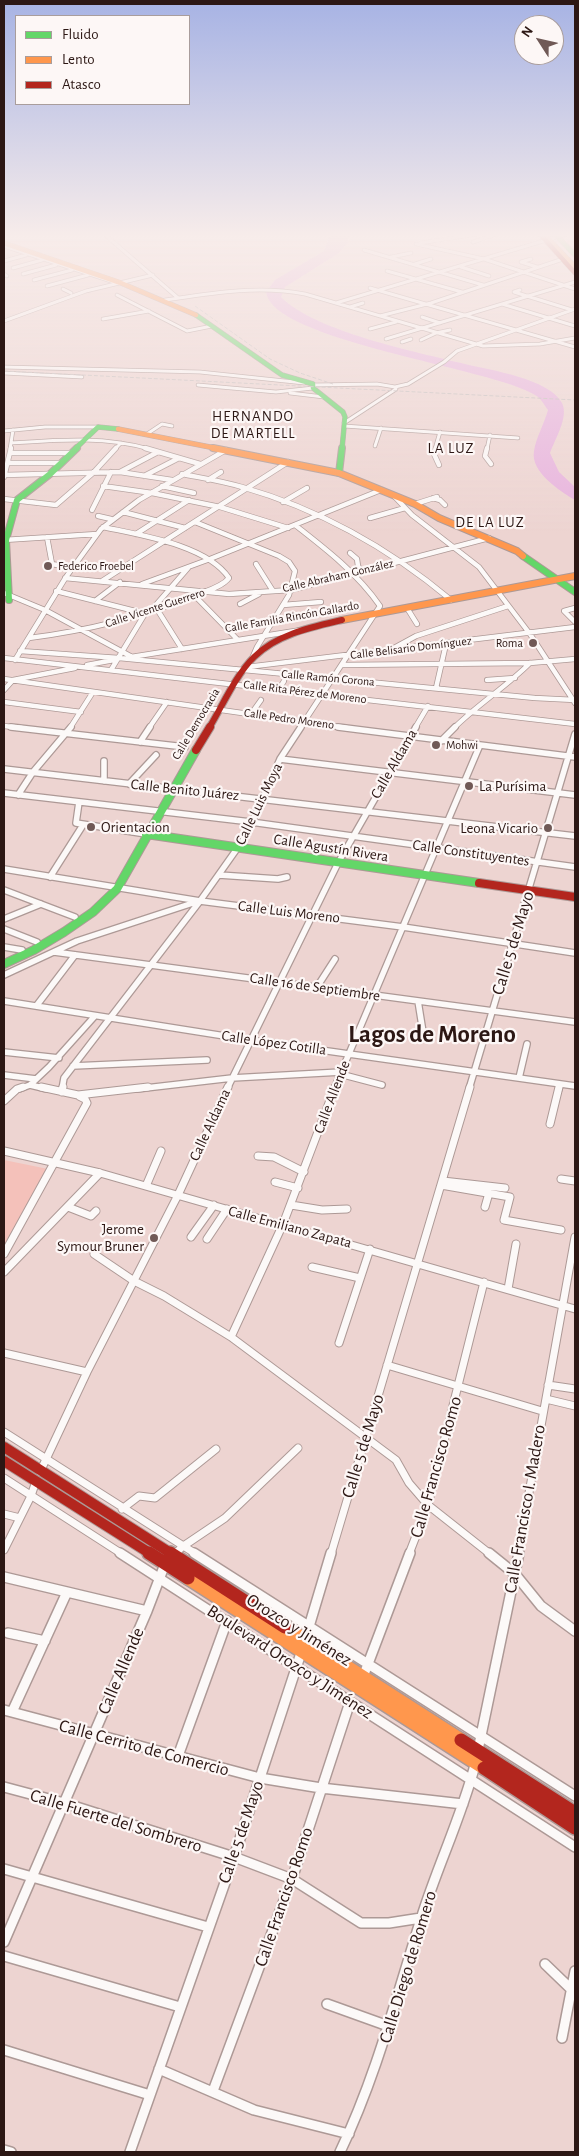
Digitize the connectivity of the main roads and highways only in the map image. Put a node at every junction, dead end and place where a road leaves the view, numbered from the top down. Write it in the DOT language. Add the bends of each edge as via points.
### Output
graph roads {
  1 [pos="223,334"];
  2 [pos="87,440"];
  3 [pos="338,473"];
  4 [pos="53,474"];
  5 [pos="7,540"];
  6 [pos="575,576"];
  7 [pos="558,579"];
  8 [pos="575,592"];
  9 [pos="8,598"];
  10 [pos="304,630"];
  11 [pos="146,834"];
  12 [pos="114,887"];
  13 [pos="575,898"];
  14 [pos="4,959"];
  15 [pos="4,964"];
  16 [pos="4,1447"];
  17 [pos="4,1461"];
  18 [pos="575,1813"];
  19 [pos="575,1828"];
  1 -- 3 [label="main road" via="282,375 312,386 342,412 344,424"];
  2 -- 3 [label="main road" via="101,427"];
  2 -- 4 [label="main road"];
  2 -- 4 [label="main road" via="70,453"];
  3 -- 7 [label="main road" via="517,551"];
  4 -- 5 [label="main road" via="20,501"];
  5 -- 9 [label="main road"];
  6 -- 7 [label="main road, Calle Familia Rincón Gallardo"];
  7 -- 8 [label="main road"];
  7 -- 10 [label="main road, Calle Familia Rincón Gallardo"];
  10 -- 11 [label="main road, Calle Democracia" via="260,652 247,667"];
  11 -- 12 [label="main road, Calle Democracia"];
  11 -- 13 [label="main road, Calle Agustín Rivera"];
  12 -- 14 [label="main road, Calle Democracia" via="37,942"];
  12 -- 15 [label="main road, Calle Democracia" via="81,920 47,944"];
  16 -- 18 [label="main road, Orozco y Jiménez"];
  17 -- 19 [label="main road, Orozco y Jiménez"];
}
